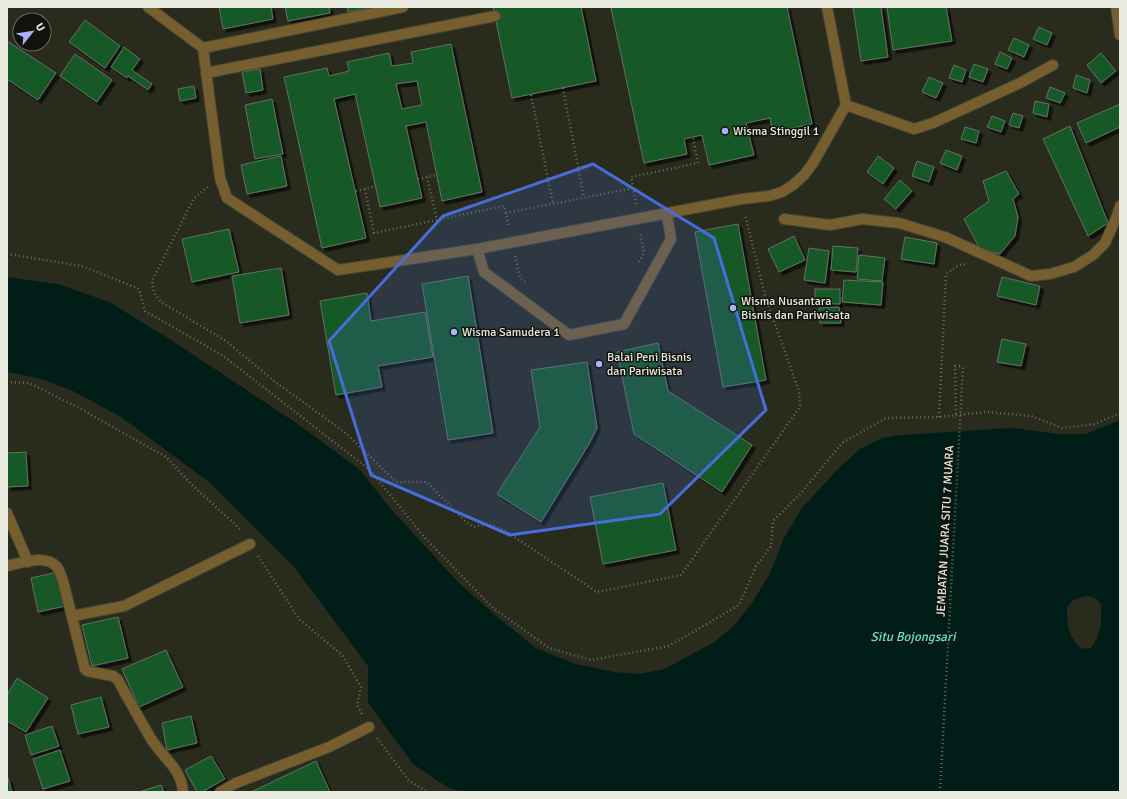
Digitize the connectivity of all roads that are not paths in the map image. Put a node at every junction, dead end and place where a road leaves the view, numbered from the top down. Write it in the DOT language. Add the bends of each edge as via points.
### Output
graph roads {
  1 [pos="148,7"];
  2 [pos="403,7"];
  3 [pos="827,7"];
  4 [pos="1116,7"];
  5 [pos="495,16"];
  6 [pos="1120,35"];
  7 [pos="203,48"];
  8 [pos="1053,65"];
  9 [pos="206,73"];
  10 [pos="846,105"];
  11 [pos="1120,206"];
  12 [pos="667,214"];
  13 [pos="784,219"];
  14 [pos="477,249"];
  15 [pos="7,513"];
  16 [pos="250,544"];
  17 [pos="28,562"];
  18 [pos="7,566"];
  19 [pos="72,616"];
  20 [pos="369,727"];
  21 [pos="182,792"];
  22 [pos="220,792"];
  1 -- 7 [label="street"];
  2 -- 7 [label="street"];
  3 -- 10 [label="street"];
  4 -- 6 [label="street"];
  5 -- 9 [label="street"];
  7 -- 9 [label="street"];
  8 -- 10 [label="street" via="1020,83 933,123 914,129"];
  9 -- 14 [label="street" via="220,178 227,198 338,270"];
  10 -- 12 [label="street" via="813,163 804,175 782,192"];
  11 -- 13 [label="street" via="1105,243 1093,255 1074,268 1031,276 945,237 899,223 862,219 830,225"];
  12 -- 14 [label="street"];
  12 -- 14 [label="street" via="671,239 624,324 569,335 484,272"];
  15 -- 17 [label="street"];
  16 -- 19 [label="street" via="124,606"];
  17 -- 18 [label="street"];
  17 -- 19 [label="street" via="46,560 58,567"];
  19 -- 21 [label="street" via="85,669 113,676 118,680 153,743 177,770 182,781"];
  20 -- 22 [label="street" via="329,747 236,783"];
}
